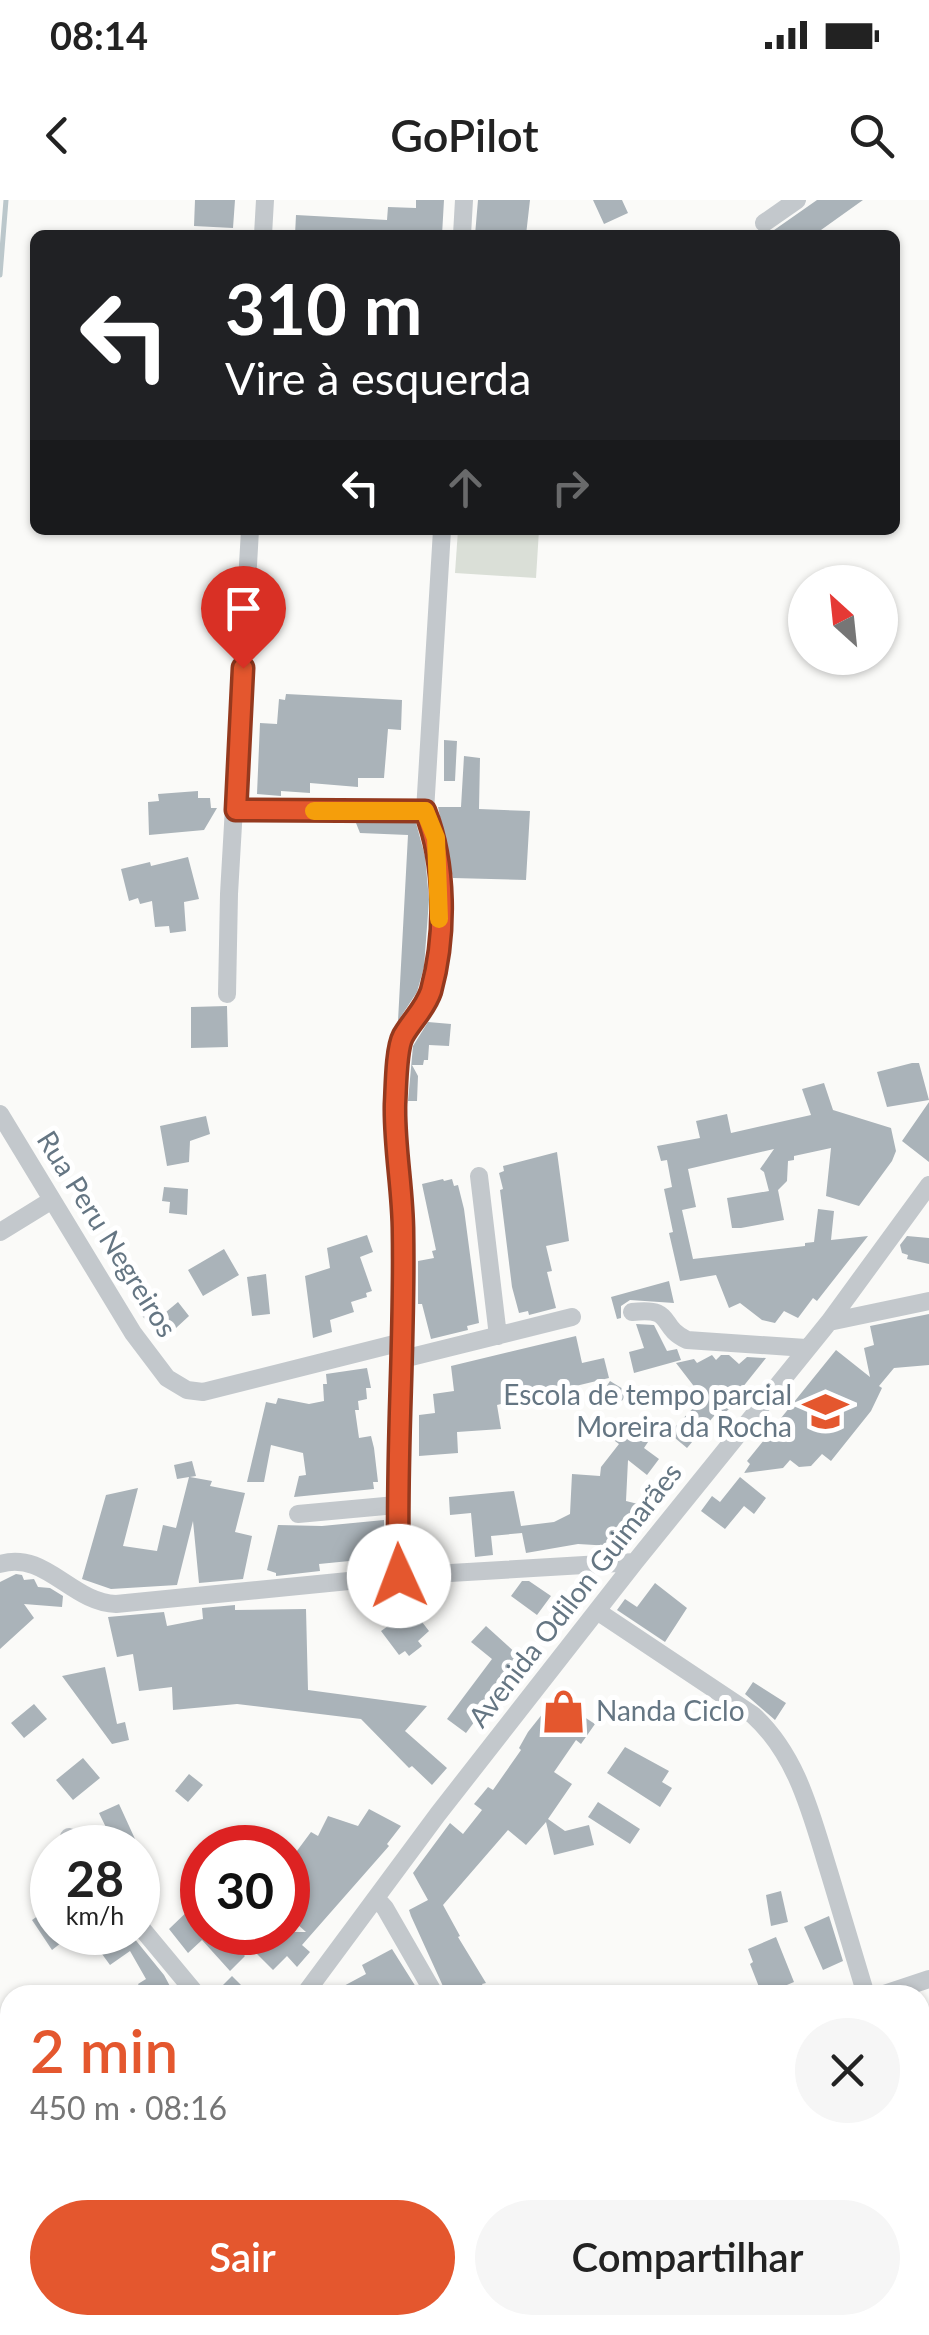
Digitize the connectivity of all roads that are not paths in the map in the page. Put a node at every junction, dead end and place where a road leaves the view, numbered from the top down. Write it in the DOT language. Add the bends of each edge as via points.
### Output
graph roads {
  1 [pos="265,200"];
  2 [pos="464,200"];
  3 [pos="797,200"];
  4 [pos="764,223"];
  5 [pos="263,230"];
  6 [pos="462,230"];
  7 [pos="250,535"];
  8 [pos="442,535"];
  9 [pos="236,810"];
  10 [pos="425,811"];
  11 [pos="228,994"];
  12 [pos="0,1114"];
  13 [pos="480,1176"];
  14 [pos="929,1185"];
  15 [pos="52,1200"];
  16 [pos="0,1232"];
  17 [pos="929,1301"];
  18 [pos="632,1312"];
  19 [pos="572,1317"];
  20 [pos="828,1322"];
  21 [pos="498,1336"];
  22 [pos="806,1348"];
  23 [pos="402,1351"];
  24 [pos="396,1505"];
  25 [pos="298,1514"];
  26 [pos="634,1562"];
  27 [pos="0,1564"];
  28 [pos="399,1576"];
  29 [pos="596,1610"];
  30 [pos="376,1898"];
  31 [pos="160,1950"];
  32 [pos="189,1985"];
  33 [pos="311,1985"];
  34 [pos="429,1985"];
  35 [pos="863,1985"];
  1 -- 5 [label="street"];
  2 -- 6 [label="street"];
  3 -- 4 [label="street"];
  7 -- 9 [label="street"];
  8 -- 10 [label="street"];
  9 -- 10 [label="street"];
  9 -- 11 [label="street"];
  10 -- 23 [label="street" via="436,838 438,947 425,1006 401,1042 395,1105 404,1230"];
  12 -- 15 [label="street, Rua Peru Negreiros"];
  13 -- 21 [label="street"];
  14 -- 20 [label="street, Avenida Odilon Guimarães"];
  15 -- 16 [label="street"];
  15 -- 23 [label="street, Rua Peru Negreiros" via="133,1333 178,1387 203,1392"];
  17 -- 20 [label="street"];
  18 -- 22 [label="street" via="661,1313 687,1340"];
  19 -- 21 [label="street, Rua Peru Negreiros"];
  20 -- 22 [label="street, Avenida Odilon Guimarães"];
  21 -- 23 [label="street, Rua Peru Negreiros"];
  22 -- 26 [label="street, Avenida Odilon Guimarães"];
  23 -- 24 [label="street"];
  24 -- 25 [label="street"];
  24 -- 28 [label="street"];
  26 -- 28 [label="street"];
  26 -- 29 [label="street, Avenida Odilon Guimarães"];
  27 -- 28 [label="street" via="34,1564 103,1604"];
  29 -- 30 [label="street, Avenida Odilon Guimarães"];
  29 -- 35 [label="street" via="767,1728 808,1803"];
  30 -- 33 [label="street, Avenida Odilon Guimarães"];
  30 -- 34 [label="street"];
  31 -- 32 [label="street"];
}
